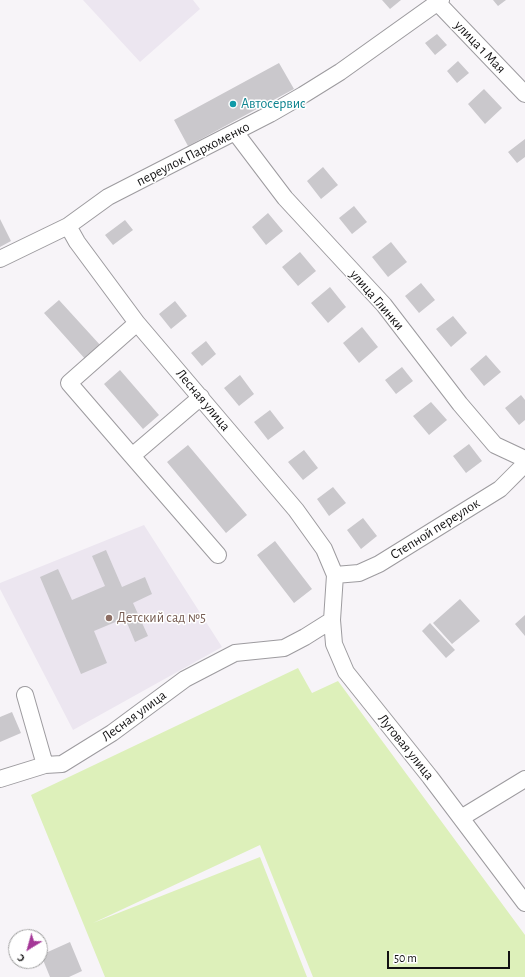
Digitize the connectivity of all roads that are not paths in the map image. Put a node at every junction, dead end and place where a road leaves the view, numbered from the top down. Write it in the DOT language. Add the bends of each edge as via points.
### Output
graph roads {
  1 [pos="438,1"];
  2 [pos="525,94"];
  3 [pos="235,132"];
  4 [pos="68,226"];
  5 [pos="0,259"];
  6 [pos="137,323"];
  7 [pos="201,397"];
  8 [pos="132,456"];
  9 [pos="525,459"];
  10 [pos="525,464"];
  11 [pos="218,555"];
  12 [pos="335,575"];
  13 [pos="332,620"];
  14 [pos="25,695"];
  15 [pos="44,764"];
  16 [pos="0,779"];
  17 [pos="525,779"];
  18 [pos="461,818"];
  19 [pos="525,904"];
  1 -- 2 [label="street, улица 1 Мая"];
  1 -- 3 [label="street, переулок Пархоменко" via="340,72"];
  3 -- 4 [label="street, переулок Пархоменко" via="108,197"];
  3 -- 9 [label="street, улица Глинки" via="285,198 384,305 495,445"];
  4 -- 5 [label="street, переулок Пархоменко"];
  4 -- 6 [label="street, Лесная улица"];
  6 -- 7 [label="street, Лесная улица"];
  6 -- 8 [label="street" via="69,383"];
  7 -- 8 [label="street"];
  7 -- 12 [label="street, Лесная улица" via="296,510 324,549"];
  8 -- 11 [label="street"];
  10 -- 12 [label="street, Степной переулок" via="500,489 379,564 359,573"];
  12 -- 13 [label="street, Луговая улица"];
  13 -- 15 [label="street, Лесная улица" via="284,648 235,653 185,679 112,733 62,764"];
  13 -- 18 [label="street, Луговая улица" via="334,644 346,672"];
  14 -- 15 [label="street"];
  15 -- 16 [label="street, Лесная улица"];
  17 -- 18 [label="street"];
  18 -- 19 [label="street, Луговая улица"];
}
